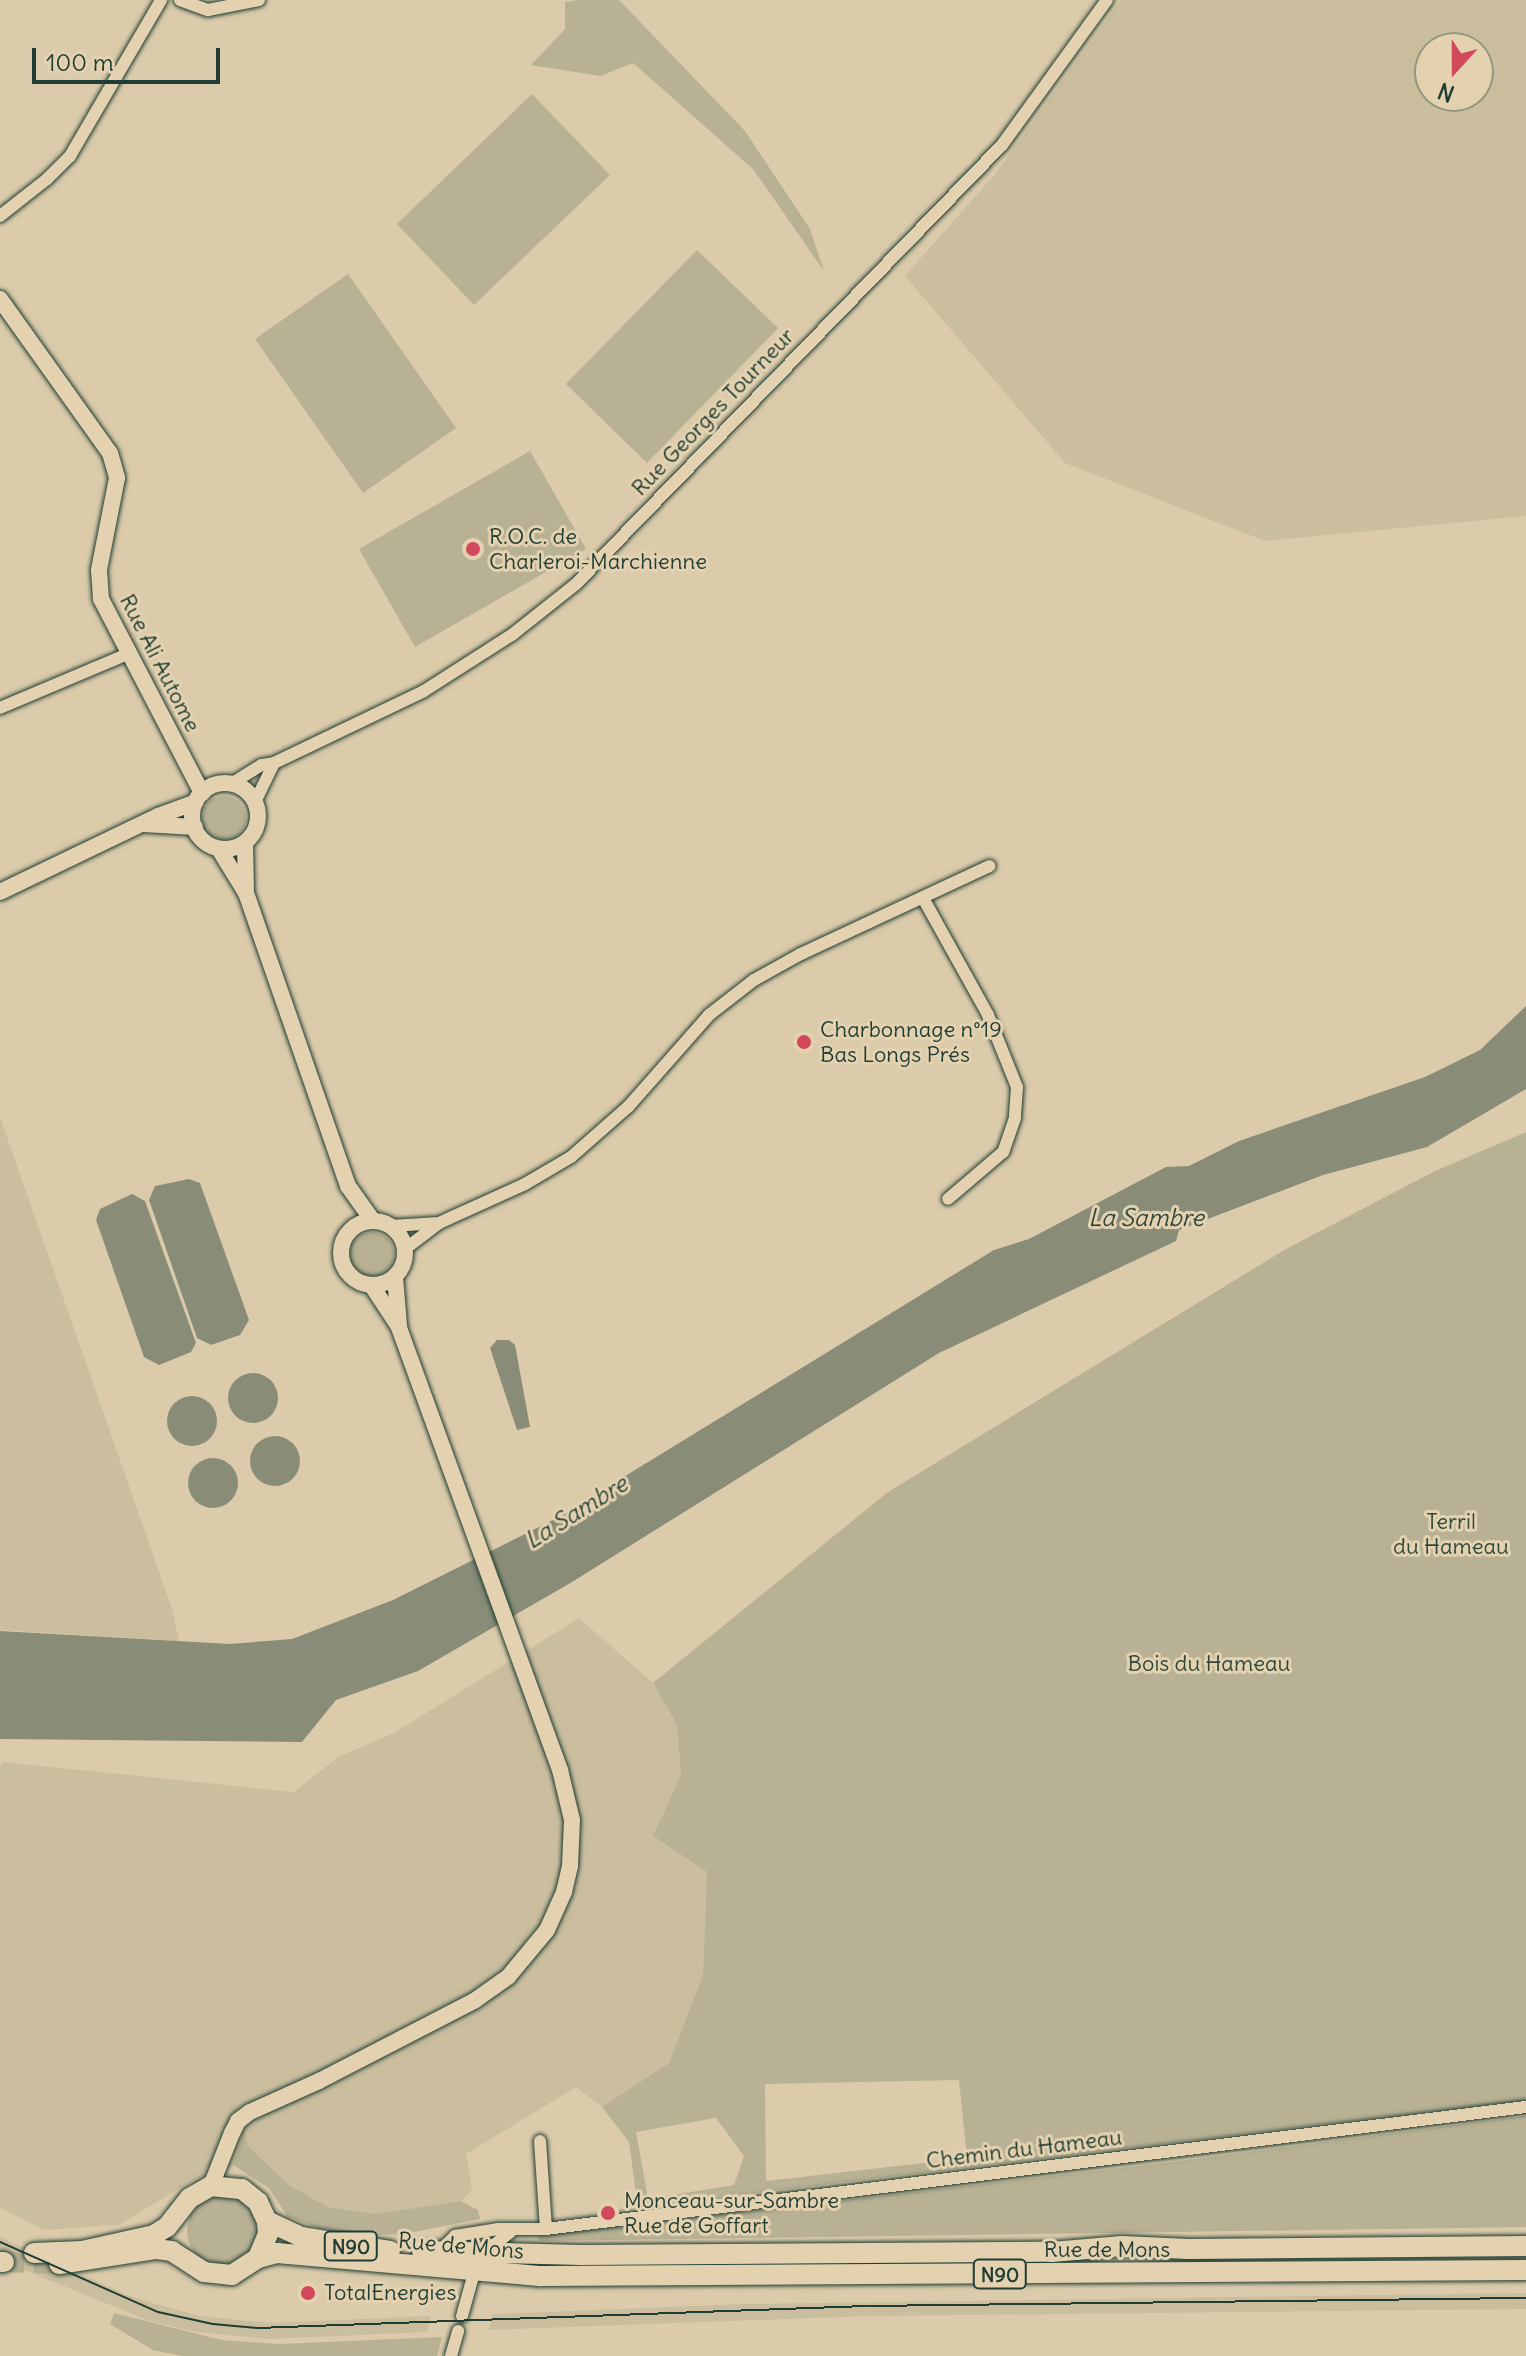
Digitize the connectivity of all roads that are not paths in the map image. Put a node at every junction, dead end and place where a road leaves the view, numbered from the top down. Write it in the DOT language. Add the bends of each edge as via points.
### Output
graph roads {
  1 [pos="161,0"];
  2 [pos="259,0"];
  3 [pos="1107,0"];
  4 [pos="184,3"];
  5 [pos="0,216"];
  6 [pos="0,299"];
  7 [pos="130,653"];
  8 [pos="0,708"];
  9 [pos="274,763"];
  10 [pos="231,784"];
  11 [pos="199,797"];
  12 [pos="255,802"];
  13 [pos="144,824"];
  14 [pos="195,827"];
  15 [pos="245,843"];
  16 [pos="219,849"];
  17 [pos="990,866"];
  18 [pos="0,892"];
  19 [pos="246,893"];
  20 [pos="923,898"];
  21 [pos="348,1186"];
  22 [pos="948,1199"];
  23 [pos="373,1221"];
  24 [pos="439,1223"];
  25 [pos="391,1226"];
  26 [pos="351,1229"];
  27 [pos="405,1249"];
  28 [pos="395,1277"];
  29 [pos="372,1286"];
  30 [pos="399,1327"];
  31 [pos="1526,2107"];
  32 [pos="540,2141"];
  33 [pos="222,2186"];
  34 [pos="181,2211"];
  35 [pos="267,2221"];
  36 [pos="546,2229"];
  37 [pos="527,2230"];
  38 [pos="510,2232"];
  39 [pos="1526,2246"];
  40 [pos="486,2251"];
  41 [pos="439,2252"];
  42 [pos="531,2252"];
  43 [pos="34,2253"];
  44 [pos="258,2258"];
  45 [pos="189,2262"];
  46 [pos="59,2264"];
  47 [pos="475,2269"];
  48 [pos="1526,2270"];
  49 [pos="462,2316"];
  50 [pos="458,2331"];
  51 [pos="451,2356"];
  1 -- 5 [label="street" via="70,156"];
  2 -- 4 [label="street" via="208,10"];
  3 -- 9 [label="street, Rue Georges Tourneur" via="1002,145 576,584 457,672"];
  6 -- 7 [label="street, Rue Ali Autome" via="110,453 117,478 99,570 101,599"];
  7 -- 8 [label="street"];
  7 -- 11 [label="street, Rue Ali Autome"];
  9 -- 10 [label="street, Rue Georges Tourneur"];
  9 -- 12 [label="street"];
  10 -- 11 [label="street" via="211,786"];
  10 -- 12 [label="street"];
  11 -- 13 [label="street"];
  11 -- 14 [label="street" via="192,813"];
  12 -- 15 [label="street" via="257,826"];
  13 -- 14 [label="street"];
  13 -- 18 [label="street"];
  14 -- 16 [label="street" via="206,843"];
  15 -- 16 [label="street"];
  15 -- 19 [label="street"];
  16 -- 19 [label="street"];
  17 -- 20 [label="street"];
  19 -- 21 [label="street"];
  20 -- 22 [label="street" via="988,1015 1017,1087 1015,1118 1003,1152"];
  20 -- 24 [label="street" via="754,980 709,1015 628,1107 571,1157"];
  21 -- 23 [label="street"];
  21 -- 26 [label="street"];
  23 -- 25 [label="street"];
  23 -- 26 [label="street"];
  24 -- 25 [label="street"];
  24 -- 27 [label="street"];
  25 -- 27 [label="street"];
  26 -- 29 [label="street" via="341,1245 342,1264 354,1280"];
  27 -- 28 [label="street" via="404,1264"];
  28 -- 29 [label="street"];
  28 -- 30 [label="street"];
  29 -- 30 [label="street"];
  30 -- 33 [label="street" via="560,1770 572,1820 570,1866 547,1930 522,1964 492,1990 250,2112 238,2121 224,2157"];
  31 -- 36 [label="street, Chemin du Hameau"];
  32 -- 36 [label="street"];
  33 -- 34 [label="main road" via="196,2192"];
  33 -- 35 [label="main road, Rue de Mons / N90" via="258,2202"];
  34 -- 43 [label="main road" via="154,2235 134,2242"];
  34 -- 45 [label="main road" via="177,2238"];
  35 -- 41 [label="main road, Rue de Mons / N90" via="301,2237 356,2247"];
  35 -- 44 [label="main road" via="268,2234"];
  36 -- 37 [label="street, Chemin du Hameau"];
  37 -- 38 [label="street, Chemin du Hameau"];
  37 -- 42 [label="street"];
  38 -- 40 [label="street"];
  38 -- 41 [label="street, Chemin du Hameau" via="455,2236"];
  39 -- 42 [label="main road, Rue de Mons / N90"];
  40 -- 41 [label="main road, Rue de Mons / N90"];
  40 -- 42 [label="main road, Rue de Mons / N90"];
  40 -- 47 [label="street"];
  44 -- 45 [label="main road, Rue de Mons / N90" via="242,2272 221,2276"];
  44 -- 47 [label="main road, Rue de Mons / N90" via="277,2253"];
  45 -- 46 [label="main road, Rue de Mons / N90" via="172,2251 155,2249"];
  47 -- 48 [label="main road, Rue de Mons / N90" via="601,2277"];
  47 -- 49 [label="street"];
  50 -- 51 [label="street"];
}
